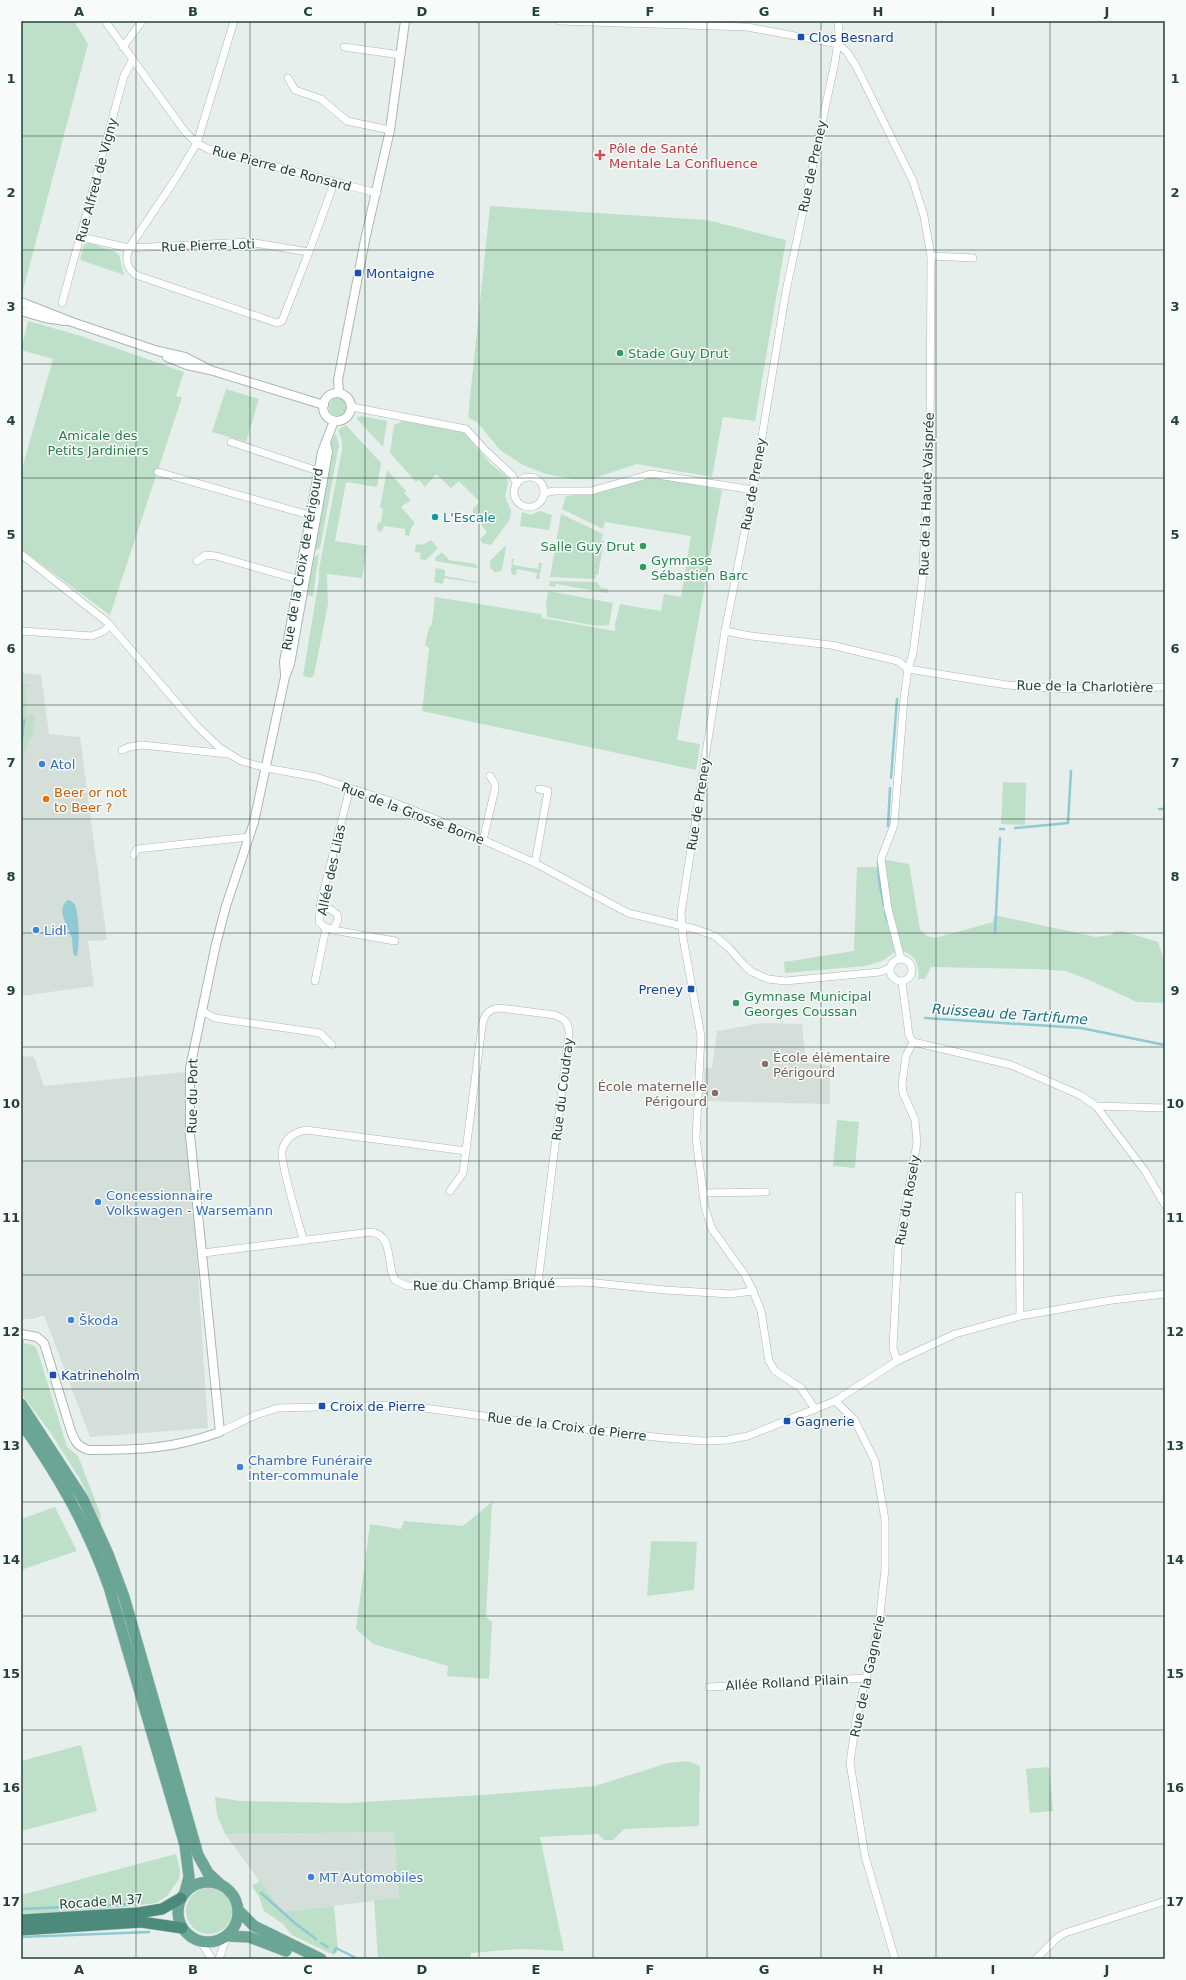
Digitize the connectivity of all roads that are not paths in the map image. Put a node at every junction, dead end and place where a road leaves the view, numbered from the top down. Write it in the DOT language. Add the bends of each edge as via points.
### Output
graph roads {
  1 [pos="105,21"];
  2 [pos="142,21"];
  3 [pos="234,21"];
  4 [pos="405,21"];
  5 [pos="559,21"];
  6 [pos="838,21"];
  7 [pos="633,22"];
  8 [pos="838,44"];
  9 [pos="123,47"];
  10 [pos="344,47"];
  11 [pos="401,55"];
  12 [pos="132,59"];
  13 [pos="288,78"];
  14 [pos="390,130"];
  15 [pos="197,143"];
  16 [pos="334,183"];
  17 [pos="377,193"];
  18 [pos="81,237"];
  19 [pos="129,248"];
  20 [pos="309,252"];
  21 [pos="931,256"];
  22 [pos="973,258"];
  23 [pos="21,302"];
  24 [pos="62,303"];
  25 [pos="21,311"];
  26 [pos="72,322"];
  27 [pos="339,393"];
  28 [pos="324,404"];
  29 [pos="352,407"];
  30 [pos="334,421"];
  31 [pos="231,442"];
  32 [pos="326,442"];
  33 [pos="318,471"];
  34 [pos="158,472"];
  35 [pos="517,484"];
  36 [pos="754,490"];
  37 [pos="544,493"];
  38 [pos="309,515"];
  39 [pos="21,554"];
  40 [pos="197,561"];
  41 [pos="301,581"];
  42 [pos="110,625"];
  43 [pos="21,631"];
  44 [pos="725,632"];
  45 [pos="908,669"];
  46 [pos="1165,687"];
  47 [pos="122,750"];
  48 [pos="228,754"];
  49 [pos="266,768"];
  50 [pos="490,776"];
  51 [pos="350,788"];
  52 [pos="539,789"];
  53 [pos="249,836"];
  54 [pos="483,840"];
  55 [pos="134,855"];
  56 [pos="535,863"];
  57 [pos="320,908"];
  58 [pos="681,926"];
  59 [pos="330,929"];
  60 [pos="395,941"];
  61 [pos="901,959"];
  62 [pos="890,968"];
  63 [pos="315,981"];
  64 [pos="902,982"];
  65 [pos="202,1011"];
  66 [pos="913,1042"];
  67 [pos="332,1045"];
  68 [pos="1096,1106"];
  69 [pos="1165,1108"];
  70 [pos="466,1150"];
  71 [pos="450,1191"];
  72 [pos="766,1192"];
  73 [pos="703,1193"];
  74 [pos="1018,1196"];
  75 [pos="1165,1205"];
  76 [pos="303,1239"];
  77 [pos="203,1252"];
  78 [pos="538,1283"];
  79 [pos="753,1291"];
  80 [pos="1165,1294"];
  81 [pos="1020,1316"];
  82 [pos="22,1336"];
  83 [pos="897,1361"];
  84 [pos="835,1401"];
  85 [pos="21,1404"];
  86 [pos="815,1409"];
  87 [pos="21,1422"];
  88 [pos="220,1432"];
  89 [pos="866,1678"];
  90 [pos="709,1687"];
  91 [pos="219,1883"];
  92 [pos="183,1895"];
  93 [pos="1165,1901"];
  94 [pos="239,1911"];
  95 [pos="21,1920"];
  96 [pos="182,1928"];
  97 [pos="21,1930"];
  98 [pos="227,1936"];
  99 [pos="194,1938"];
  100 [pos="212,1959"];
  101 [pos="218,1959"];
  102 [pos="303,1959"];
  103 [pos="321,1959"];
  104 [pos="895,1959"];
  105 [pos="1036,1959"];
  1 -- 9 [label="street, Rue Pierre de Ronsard"];
  2 -- 9 [label="street"];
  3 -- 15 [label="street"];
  4 -- 11 [label="street"];
  5 -- 7 [label="street"];
  6 -- 8 [label="street, Rue de Preney"];
  7 -- 8 [label="street" via="747,28"];
  8 -- 21 [label="street, Rue de la Haute Vaisprée" via="856,66 913,181 924,216"];
  8 -- 36 [label="street, Rue de Preney" via="787,284"];
  9 -- 12 [label="street, Rue Pierre de Ronsard"];
  10 -- 11 [label="street"];
  11 -- 14 [label="street"];
  12 -- 15 [label="street, Rue Pierre de Ronsard" via="186,133"];
  12 -- 18 [label="street, Rue Alfred de Vigny" via="124,76"];
  13 -- 14 [label="street" via="295,90 321,99 347,121"];
  14 -- 17 [label="street"];
  15 -- 16 [label="street, Rue Pierre de Ronsard" via="208,149"];
  15 -- 19 [label="street"];
  16 -- 17 [label="street, Rue Pierre de Ronsard"];
  16 -- 20 [label="street"];
  17 -- 27 [label="street" via="364,240 338,380"];
  18 -- 19 [label="street, Rue Pierre Loti"];
  18 -- 24 [label="street, Rue Alfred de Vigny"];
  19 -- 20 [label="street, Rue Pierre Loti" via="249,242"];
  19 -- 20 [label="street" via="126,258 129,269 136,275 277,323 282,321"];
  21 -- 22 [label="street"];
  21 -- 45 [label="street, Rue de la Haute Vaisprée" via="930,438 926,529 919,615"];
  23 -- 26 [label="street"];
  25 -- 26 [label="street"];
  26 -- 28 [label="street" via="185,358 210,370"];
  27 -- 28 [label="street" via="330,395"];
  27 -- 29 [label="street" via="348,398"];
  28 -- 30 [label="street" via="325,414"];
  29 -- 30 [label="street" via="347,418"];
  29 -- 35 [label="street" via="466,429 512,475"];
  30 -- 32 [label="street, Rue de la Croix de Périgourd"];
  31 -- 33 [label="street"];
  32 -- 33 [label="street, Rue de la Croix de Périgourd"];
  32 -- 41 [label="street, Rue de la Croix de Périgourd" via="328,452"];
  33 -- 38 [label="street, Rue de la Croix de Périgourd"];
  34 -- 38 [label="street"];
  35 -- 37 [label="street" via="524,478 534,478 541,484"];
  35 -- 37 [label="street" via="514,494 522,506 537,505"];
  36 -- 37 [label="street" via="651,474 591,491"];
  36 -- 44 [label="street, Rue de Preney"];
  38 -- 41 [label="street, Rue de la Croix de Périgourd"];
  39 -- 42 [label="street, Rue de la Grosse Borne"];
  40 -- 41 [label="street" via="206,555 216,556"];
  41 -- 49 [label="street, Rue de la Croix de Périgourd"];
  42 -- 43 [label="street" via="104,632 92,636"];
  42 -- 48 [label="street, Rue de la Grosse Borne" via="196,726"];
  44 -- 45 [label="street, Rue de la Charlotière" via="830,645 898,661"];
  44 -- 58 [label="street, Rue de Preney"];
  45 -- 46 [label="street, Rue de la Charlotière" via="1007,685 1068,689"];
  45 -- 61 [label="street, Rue de la Haute Vaisprée" via="894,825 881,859 888,909"];
  47 -- 48 [label="street" via="142,745"];
  48 -- 49 [label="street, Rue de la Grosse Borne" via="241,761"];
  49 -- 51 [label="street, Rue de la Grosse Borne" via="316,777"];
  49 -- 53 [label="street, Rue du Port"];
  50 -- 54 [label="street" via="495,789"];
  51 -- 54 [label="street, Rue de la Grosse Borne"];
  51 -- 57 [label="street, Allée des Lilas"];
  52 -- 56 [label="street" via="548,791"];
  53 -- 55 [label="street" via="137,849"];
  53 -- 65 [label="street, Rue du Port" via="226,906"];
  54 -- 56 [label="street, Rue de la Grosse Borne"];
  56 -- 58 [label="street, Rue de la Grosse Borne" via="628,913"];
  57 -- 59 [label="street, Allée des Lilas" via="320,922"];
  57 -- 59 [label="street" via="330,909 337,914 338,920"];
  58 -- 62 [label="street, Rue de la Grosse Borne" via="715,936 752,972 772,980 880,972"];
  58 -- 73 [label="street, Rue de Preney" via="701,1036 696,1138"];
  59 -- 60 [label="street, Allée des Lilas"];
  59 -- 63 [label="street"];
  61 -- 62 [label="street" via="895,961"];
  61 -- 64 [label="street" via="908,962 912,968 911,975"];
  62 -- 64 [label="street" via="893,978"];
  64 -- 66 [label="street" via="909,1035"];
  65 -- 67 [label="street" via="215,1018 320,1034"];
  65 -- 77 [label="street, Rue du Port" via="192,1057 189,1096 190,1135"];
  66 -- 68 [label="street" via="1011,1065 1080,1095"];
  66 -- 83 [label="street, Rue du Rosely" via="906,1056 902,1084 903,1093 915,1120 916,1143 898,1249 893,1348"];
  68 -- 69 [label="street"];
  68 -- 75 [label="street" via="1145,1171"];
  70 -- 71 [label="street, Rue du Coudray" via="463,1173"];
  70 -- 76 [label="street" via="306,1130 297,1132 285,1142 282,1156"];
  70 -- 78 [label="street, Rue du Coudray" via="485,1016 491,1010 500,1008 556,1015 564,1020 569,1033"];
  72 -- 73 [label="street"];
  73 -- 79 [label="street, Rue de Preney" via="712,1229 745,1275"];
  74 -- 81 [label="street"];
  76 -- 77 [label="street, Rue du Champ Briqué"];
  76 -- 78 [label="street, Rue du Champ Briqué" via="365,1232 378,1234 387,1244 393,1276 398,1283 407,1286"];
  77 -- 88 [label="street, Rue du Port"];
  78 -- 79 [label="street, Rue du Champ Briqué" via="586,1282 730,1294"];
  79 -- 86 [label="street, Rue de Preney" via="760,1311 769,1361 775,1371 801,1388"];
  80 -- 81 [label="street, Rue de la Croix de Pierre" via="1112,1300"];
  81 -- 83 [label="street, Rue de la Croix de Pierre" via="955,1334"];
  82 -- 88 [label="street, Rue de la Croix de Pierre" via="37,1337 44,1343 70,1428 75,1442 81,1448 147,1450 197,1440"];
  83 -- 84 [label="street, Rue de la Croix de Pierre"];
  84 -- 86 [label="street, Rue de la Croix de Pierre"];
  84 -- 89 [label="street, Rue de la Gagnerie" via="854,1419 875,1461 885,1520 885,1569 879,1624"];
  85 -- 91 [label="main road" via="83,1499 108,1554 124,1597 198,1855 208,1873"];
  86 -- 88 [label="street, Rue de la Croix de Pierre" via="748,1436 704,1441 557,1426 402,1405 278,1408"];
  87 -- 92 [label="main road" via="66,1489 97,1552 110,1587 185,1845 189,1877"];
  89 -- 90 [label="street, Allée Rolland Pilain"];
  89 -- 104 [label="street, Rue de la Gagnerie" via="856,1720 850,1763 851,1775 865,1856"];
  91 -- 92 [label="main road" via="197,1883"];
  91 -- 94 [label="main road" via="235,1896"];
  92 -- 95 [label="highway, Rocade M 37" via="168,1907 138,1913"];
  92 -- 96 [label="main road" via="178,1913"];
  93 -- 105 [label="street" via="1065,1933"];
  94 -- 98 [label="main road" via="236,1925"];
  94 -- 103 [label="main road" via="254,1926"];
  96 -- 97 [label="highway, Rocade M 37" via="141,1922"];
  96 -- 99 [label="main road"];
  98 -- 99 [label="main road" via="210,1942"];
  98 -- 101 [label="street"];
  98 -- 102 [label="main road" via="249,1937 267,1942"];
  99 -- 100 [label="street"];
}
